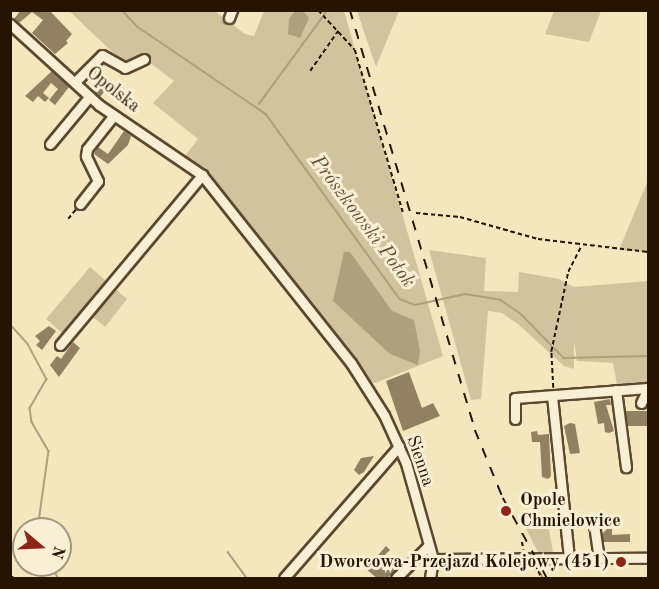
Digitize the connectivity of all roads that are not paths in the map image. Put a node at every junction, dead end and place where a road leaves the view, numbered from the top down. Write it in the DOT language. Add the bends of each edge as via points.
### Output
graph roads {
  1 [pos="10,24"];
  2 [pos="144,59"];
  3 [pos="75,82"];
  4 [pos="89,97"];
  5 [pos="114,115"];
  6 [pos="50,144"];
  7 [pos="202,175"];
  8 [pos="80,204"];
  9 [pos="60,345"];
  10 [pos="351,363"];
  11 [pos="648,388"];
  12 [pos="616,390"];
  13 [pos="552,396"];
  14 [pos="641,403"];
  15 [pos="515,419"];
  16 [pos="399,446"];
  17 [pos="626,467"];
  18 [pos="594,524"];
  19 [pos="427,547"];
  20 [pos="599,558"];
  21 [pos="648,558"];
  22 [pos="433,559"];
  23 [pos="569,559"];
  24 [pos="284,579"];
  25 [pos="396,579"];
  26 [pos="430,579"];
  1 -- 3 [label="street, Opolska"];
  2 -- 3 [label="street" via="125,69 102,55"];
  3 -- 4 [label="street, Opolska"];
  4 -- 5 [label="street, Opolska"];
  4 -- 6 [label="street"];
  5 -- 7 [label="street, Opolska"];
  5 -- 8 [label="street" via="87,150 98,181"];
  7 -- 9 [label="street"];
  7 -- 10 [label="street, Opolska"];
  10 -- 16 [label="street, Sienna"];
  11 -- 12 [label="street"];
  11 -- 14 [label="street"];
  12 -- 13 [label="street"];
  12 -- 17 [label="street"];
  13 -- 15 [label="street" via="515,398"];
  13 -- 23 [label="street"];
  16 -- 19 [label="street, Sienna"];
  16 -- 24 [label="street"];
  18 -- 20 [label="street"];
  19 -- 22 [label="street, Sienna"];
  19 -- 25 [label="street"];
  20 -- 21 [label="street"];
  20 -- 23 [label="street"];
  22 -- 23 [label="street"];
  22 -- 26 [label="street"];
}
